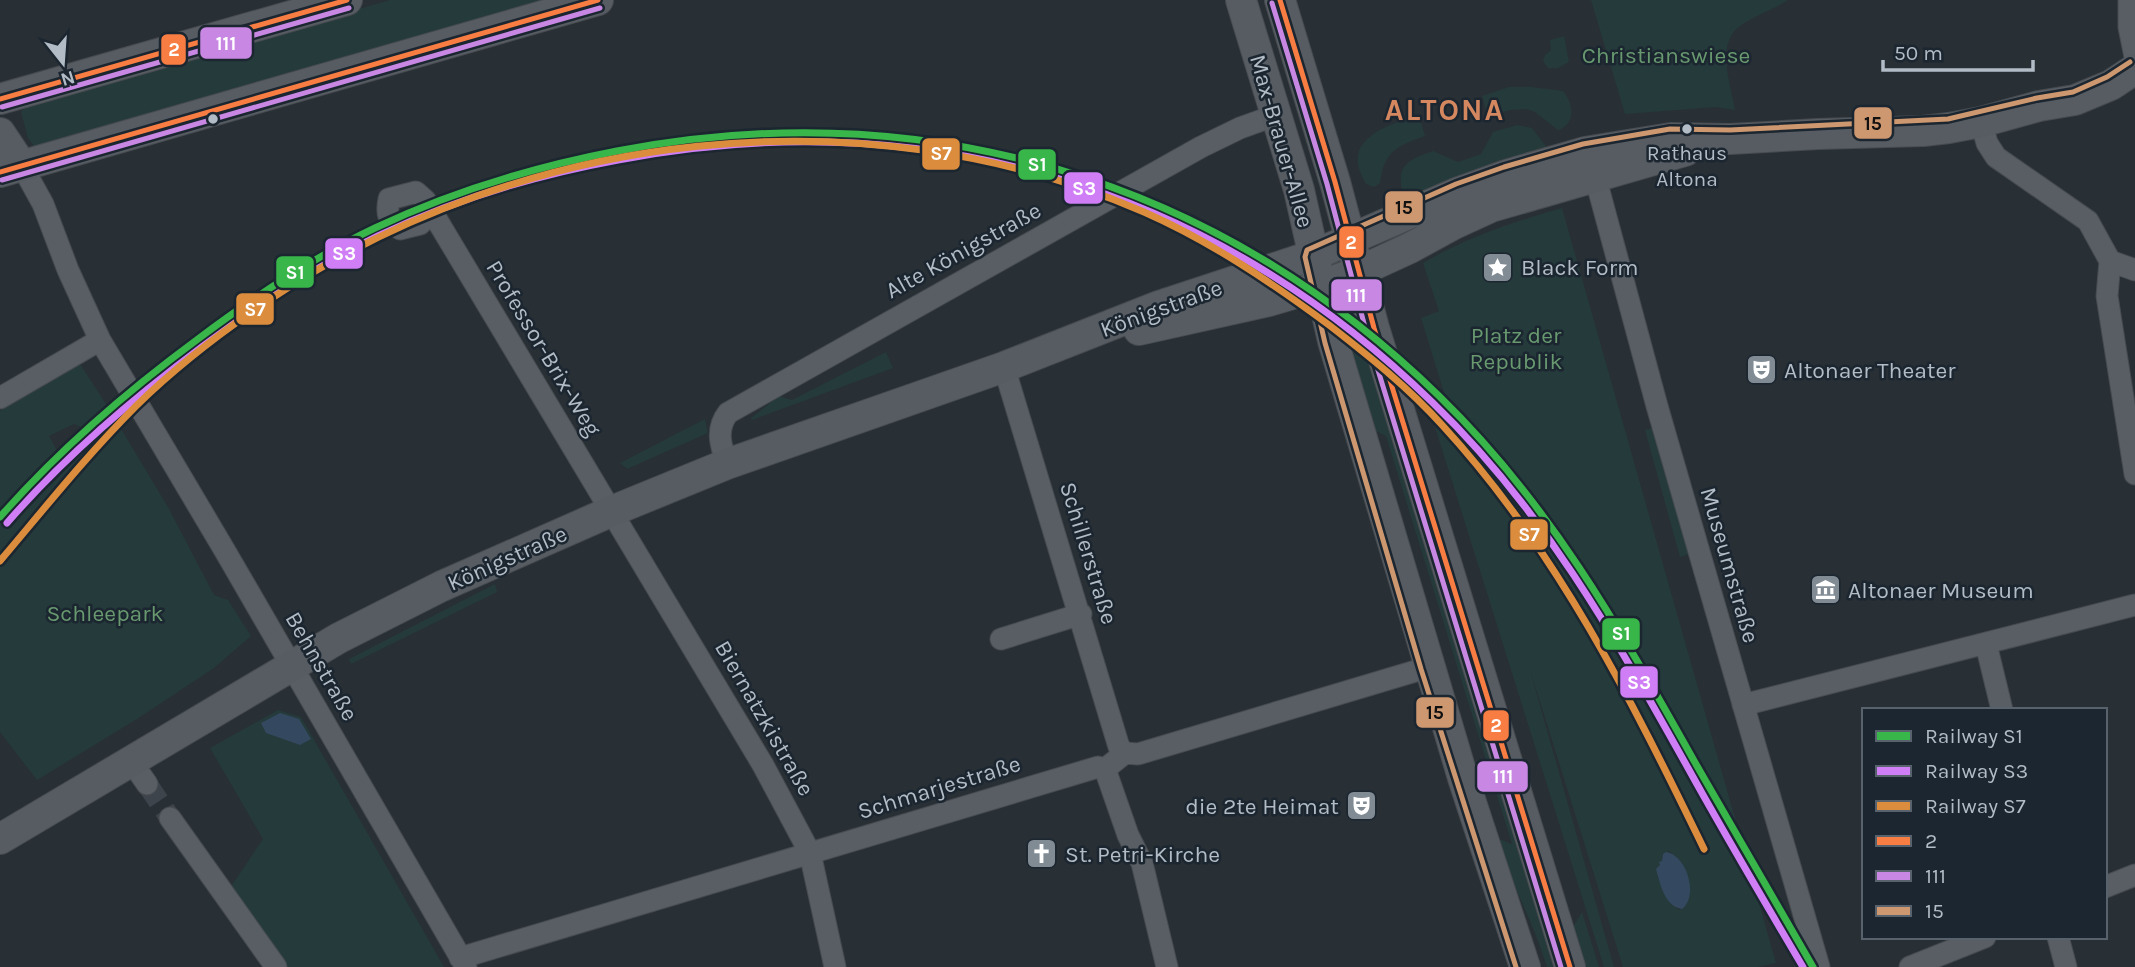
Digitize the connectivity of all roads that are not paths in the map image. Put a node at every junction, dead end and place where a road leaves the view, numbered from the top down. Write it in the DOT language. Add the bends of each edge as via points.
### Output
graph roads {
  1 [pos="347,0"];
  2 [pos="598,0"];
  3 [pos="1241,0"];
  4 [pos="1280,0"];
  5 [pos="2129,0"];
  6 [pos="2135,57"];
  7 [pos="2135,68"];
  8 [pos="0,99"];
  9 [pos="1276,115"];
  10 [pos="1980,122"];
  11 [pos="0,133"];
  12 [pos="1590,164"];
  13 [pos="11,169"];
  14 [pos="432,212"];
  15 [pos="1351,239"];
  16 [pos="1314,255"];
  17 [pos="2110,261"];
  18 [pos="2135,270"];
  19 [pos="1360,271"];
  20 [pos="1320,286"];
  21 [pos="100,340"];
  22 [pos="1048,351"];
  23 [pos="1004,368"];
  24 [pos="0,398"];
  25 [pos="727,464"];
  26 [pos="2135,474"];
  27 [pos="612,511"];
  28 [pos="2135,605"];
  29 [pos="1081,614"];
  30 [pos="1001,639"];
  31 [pos="1986,644"];
  32 [pos="291,666"];
  33 [pos="1429,667"];
  34 [pos="1742,705"];
  35 [pos="2002,708"];
  36 [pos="1125,753"];
  37 [pos="1105,769"];
  38 [pos="170,818"];
  39 [pos="0,839"];
  40 [pos="810,853"];
  41 [pos="2135,874"];
  42 [pos="2107,886"];
  43 [pos="1980,939"];
  44 [pos="2059,939"];
  45 [pos="463,962"];
  46 [pos="276,967"];
  47 [pos="835,967"];
  48 [pos="1167,967"];
  49 [pos="1525,967"];
  50 [pos="1570,967"];
  51 [pos="1819,967"];
  52 [pos="1910,967"];
  53 [pos="2066,967"];
  1 -- 8 [label="main road"];
  2 -- 13 [label="main road"];
  3 -- 9 [label="main road, Max-Brauer-Allee"];
  4 -- 15 [label="main road, Max-Brauer-Allee"];
  5 -- 6 [label="street"];
  7 -- 10 [label="main road" via="2120,65 2093,73 2052,93 2039,106"];
  9 -- 16 [label="main road, Max-Brauer-Allee"];
  9 -- 25 [label="street, Alte Königstraße" via="1201,147 728,413 721,422 719,439"];
  10 -- 12 [label="main road" via="1923,131 1671,138 1630,143"];
  10 -- 17 [label="street" via="1996,157 2088,221"];
  11 -- 13 [label="main road"];
  12 -- 15 [label="main road" via="1506,175"];
  12 -- 19 [label="main road"];
  12 -- 34 [label="street, Museumstraße"];
  13 -- 21 [label="street, Behnstraße" via="44,204"];
  14 -- 27 [label="street, Professor-Brix-Weg"];
  15 -- 16 [label="main road"];
  15 -- 19 [label="main road, Max-Brauer-Allee"];
  16 -- 20 [label="main road, Max-Brauer-Allee"];
  16 -- 22 [label="main road, Königstraße" via="1159,306"];
  17 -- 18 [label="street"];
  17 -- 26 [label="street" via="2106,296"];
  19 -- 20 [label="main road"];
  19 -- 50 [label="main road, Max-Brauer-Allee"];
  20 -- 22 [label="main road, Königstraße"];
  20 -- 33 [label="main road, Max-Brauer-Allee"];
  21 -- 24 [label="street"];
  21 -- 32 [label="street, Behnstraße"];
  22 -- 23 [label="main road, Königstraße"];
  23 -- 25 [label="main road, Königstraße"];
  23 -- 29 [label="street, Schillerstraße"];
  25 -- 27 [label="main road, Königstraße"];
  27 -- 32 [label="main road, Königstraße" via="442,586"];
  27 -- 40 [label="street, Biernatzkistraße"];
  28 -- 31 [label="street"];
  29 -- 30 [label="street"];
  29 -- 36 [label="street, Schillerstraße" via="1119,747"];
  31 -- 34 [label="street"];
  31 -- 35 [label="street"];
  32 -- 39 [label="main road, Königstraße" via="139,772"];
  32 -- 45 [label="street, Behnstraße"];
  33 -- 36 [label="street" via="1138,754"];
  33 -- 49 [label="main road, Max-Brauer-Allee"];
  34 -- 51 [label="street, Museumstraße"];
  36 -- 37 [label="street"];
  37 -- 40 [label="street, Schmarjestraße" via="1098,766"];
  37 -- 48 [label="street" via="1142,863"];
  38 -- 46 [label="street"];
  40 -- 45 [label="street, Schmarjestraße"];
  40 -- 47 [label="street, Biernatzkistraße"];
  41 -- 42 [label="street"];
  43 -- 52 [label="street"];
  44 -- 53 [label="street"];
}
